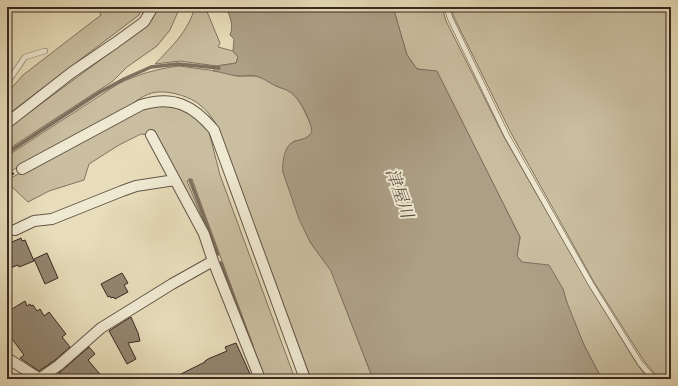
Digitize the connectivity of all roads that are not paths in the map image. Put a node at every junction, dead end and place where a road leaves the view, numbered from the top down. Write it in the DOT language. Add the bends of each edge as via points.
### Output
graph roads {
  1 [pos="153,7"];
  2 [pos="447,7"];
  3 [pos="46,51"];
  4 [pos="7,84"];
  5 [pos="7,123"];
  6 [pos="151,135"];
  7 [pos="22,170"];
  8 [pos="175,180"];
  9 [pos="15,230"];
  10 [pos="213,261"];
  11 [pos="7,358"];
  12 [pos="256,378"];
  13 [pos="40,379"];
  14 [pos="305,379"];
  15 [pos="654,379"];
  1 -- 5 [label="street" via="144,22 71,73"];
  2 -- 15 [label="lane" via="507,136 591,284 640,363"];
  3 -- 4 [label="lane" via="25,57"];
  6 -- 8 [label="street"];
  7 -- 14 [label="street" via="141,105 166,101 186,106 196,112 214,130"];
  8 -- 9 [label="street" via="136,186 52,219 34,221"];
  8 -- 10 [label="street" via="204,234"];
  10 -- 12 [label="street"];
  10 -- 13 [label="street" via="101,328"];
  11 -- 13 [label="street"];
}
